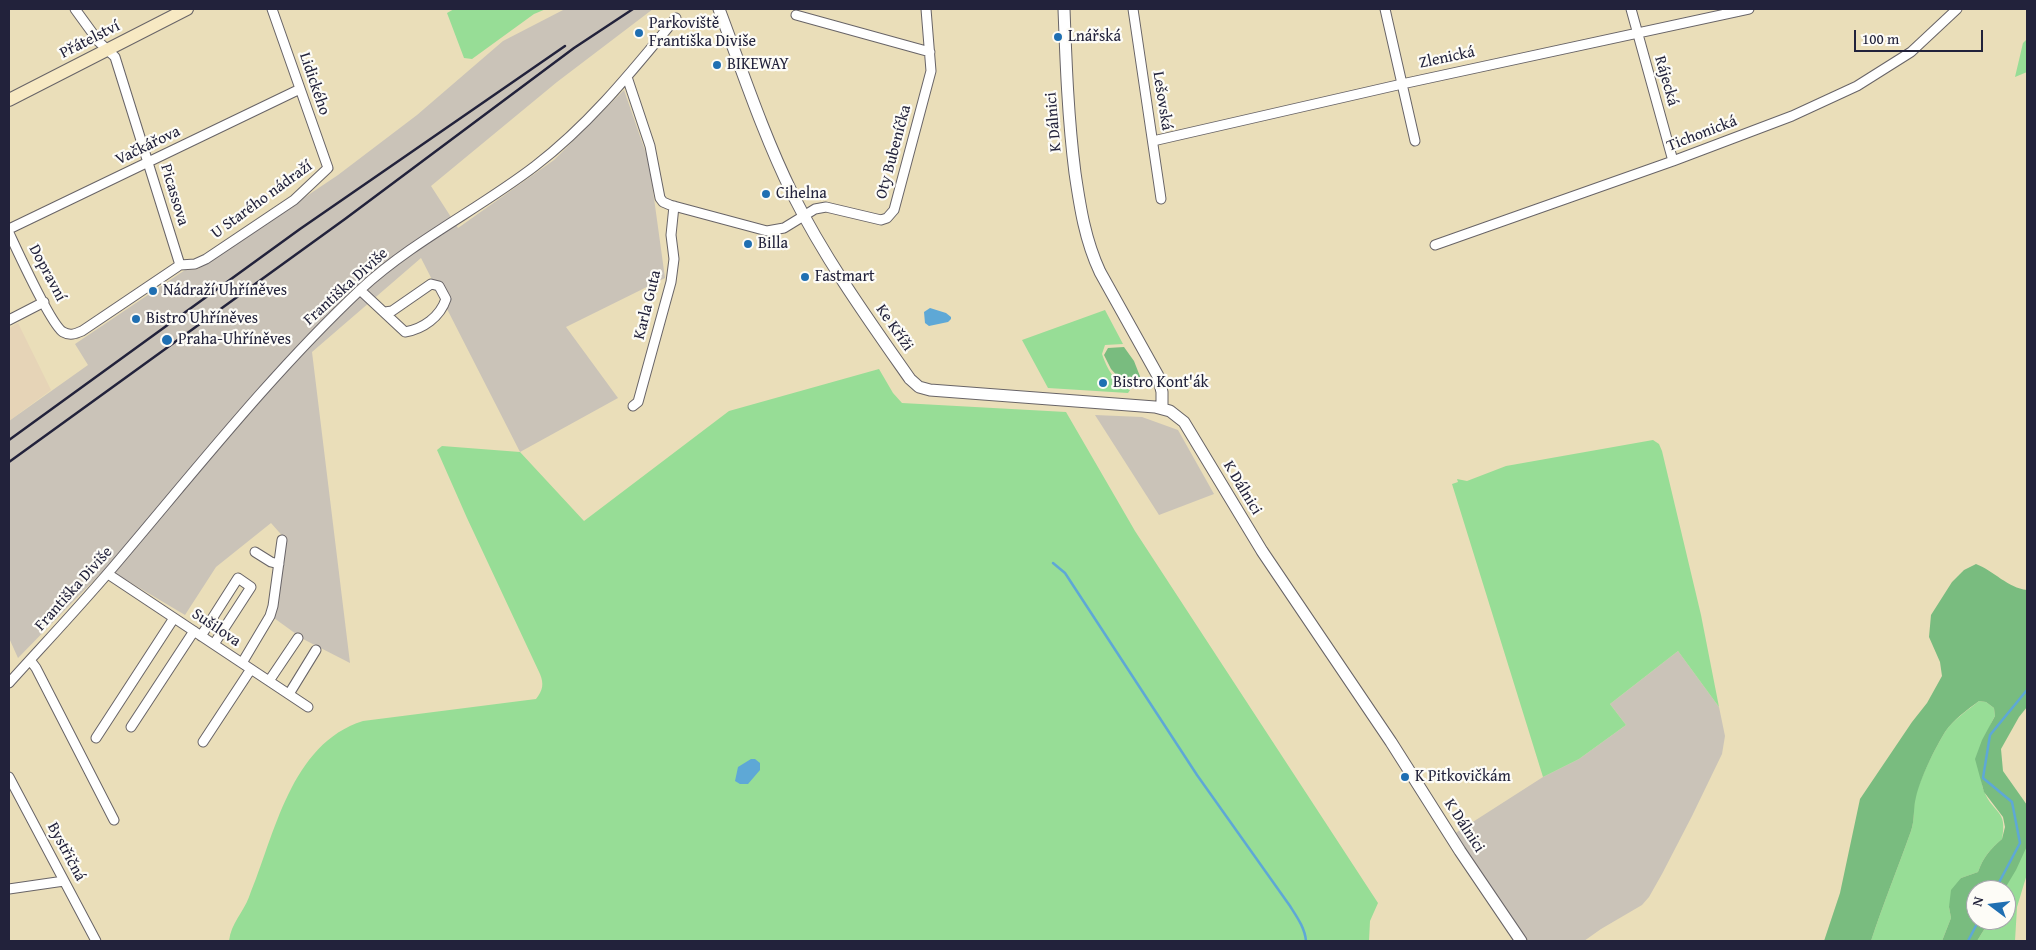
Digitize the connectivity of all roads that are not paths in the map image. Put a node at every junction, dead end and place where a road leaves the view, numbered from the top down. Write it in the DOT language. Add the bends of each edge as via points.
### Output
graph roads {
  1 [pos="75,9"];
  2 [pos="187,9"];
  3 [pos="272,9"];
  4 [pos="719,9"];
  5 [pos="926,9"];
  6 [pos="1064,9"];
  7 [pos="1133,9"];
  8 [pos="1385,9"];
  9 [pos="1631,9"];
  10 [pos="1749,9"];
  11 [pos="1957,9"];
  12 [pos="796,14"];
  13 [pos="676,18"];
  14 [pos="1636,33"];
  15 [pos="107,50"];
  16 [pos="930,52"];
  17 [pos="627,77"];
  18 [pos="1402,84"];
  19 [pos="300,89"];
  20 [pos="9,100"];
  21 [pos="1153,141"];
  22 [pos="1415,141"];
  23 [pos="1673,161"];
  24 [pos="149,163"];
  25 [pos="328,168"];
  26 [pos="1161,199"];
  27 [pos="674,206"];
  28 [pos="804,216"];
  29 [pos="9,231"];
  30 [pos="1435,245"];
  31 [pos="180,266"];
  32 [pos="360,290"];
  33 [pos="44,302"];
  34 [pos="385,312"];
  35 [pos="9,320"];
  36 [pos="59,327"];
  37 [pos="633,406"];
  38 [pos="1162,408"];
  39 [pos="282,540"];
  40 [pos="255,552"];
  41 [pos="279,564"];
  42 [pos="108,574"];
  43 [pos="174,618"];
  44 [pos="197,633"];
  45 [pos="298,638"];
  46 [pos="214,644"];
  47 [pos="316,650"];
  48 [pos="30,660"];
  49 [pos="242,663"];
  50 [pos="251,669"];
  51 [pos="269,681"];
  52 [pos="9,683"];
  53 [pos="289,694"];
  54 [pos="308,707"];
  55 [pos="131,727"];
  56 [pos="96,738"];
  57 [pos="203,742"];
  58 [pos="9,777"];
  59 [pos="114,820"];
  60 [pos="64,881"];
  61 [pos="9,889"];
  62 [pos="96,941"];
  63 [pos="1520,941"];
  1 -- 15 [label="street, Picassova"];
  2 -- 15 [label="main road, Přátelství"];
  3 -- 19 [label="street, Lidického"];
  4 -- 28 [label="street, Ke Kříži"];
  5 -- 16 [label="street, Oty Bubeníčka"];
  6 -- 38 [label="street, K Dálnici" via="1069,121 1083,221 1100,272 1158,376"];
  7 -- 21 [label="street, Lešovská"];
  8 -- 18 [label="street"];
  9 -- 14 [label="street, Rájecká"];
  10 -- 14 [label="street, Zlenická"];
  11 -- 23 [label="street, Tichonická" via="1911,52 1857,86 1792,116"];
  12 -- 16 [label="street"];
  13 -- 17 [label="street, Františka Diviše"];
  14 -- 18 [label="street, Zlenická"];
  14 -- 23 [label="street, Rájecká"];
  15 -- 20 [label="main road, Přátelství"];
  15 -- 24 [label="street, Picassova" via="115,57"];
  16 -- 28 [label="street, Oty Bubeníčka" via="931,71 894,210 881,220 826,207"];
  17 -- 27 [label="street" via="650,146 660,198"];
  17 -- 32 [label="street, Františka Diviše" via="575,132 534,167 400,258"];
  18 -- 21 [label="street, Zlenická"];
  18 -- 22 [label="street"];
  19 -- 24 [label="street, Vačkářova"];
  19 -- 25 [label="street, Lidického"];
  21 -- 26 [label="street, Lešovská"];
  23 -- 30 [label="street, Tichonická"];
  24 -- 29 [label="street, Vačkářova"];
  24 -- 31 [label="street, Picassova"];
  25 -- 31 [label="street, U Starého nádraží" via="294,200 216,253 195,264"];
  27 -- 28 [label="street" via="768,231 784,228"];
  27 -- 37 [label="street, Karla Guta" via="671,282 638,402"];
  28 -- 38 [label="street, Ke Kříži" via="857,303 910,379 920,387"];
  29 -- 33 [label="street, Dopravní"];
  31 -- 36 [label="street, U Starého nádraží" via="82,331 71,335"];
  32 -- 34 [label="street"];
  32 -- 42 [label="street, Františka Diviše" via="262,390"];
  33 -- 35 [label="street"];
  33 -- 36 [label="street, Dopravní"];
  34 -- 34 [label="street" via="405,332 416,330 443,309 446,299 439,286 431,284 392,311"];
  38 -- 63 [label="street, K Dálnici" via="1177,416 1190,430 1262,551"];
  39 -- 41 [label="street"];
  40 -- 41 [label="street"];
  41 -- 49 [label="street" via="270,616"];
  42 -- 43 [label="street, Sušilova"];
  42 -- 48 [label="street, Františka Diviše"];
  43 -- 44 [label="street, Sušilova"];
  43 -- 56 [label="street"];
  44 -- 46 [label="street, Sušilova"];
  44 -- 46 [label="street" via="238,578 251,587"];
  44 -- 55 [label="street"];
  45 -- 51 [label="street"];
  46 -- 49 [label="street, Sušilova"];
  47 -- 53 [label="street"];
  48 -- 52 [label="street, Františka Diviše"];
  48 -- 59 [label="street"];
  49 -- 50 [label="street, Sušilova"];
  50 -- 51 [label="street, Sušilova"];
  50 -- 57 [label="street"];
  51 -- 53 [label="street, Sušilova"];
  53 -- 54 [label="street, Sušilova"];
  58 -- 60 [label="street, Bystřičná"];
  60 -- 61 [label="street"];
  60 -- 62 [label="street, Bystřičná"];
}
